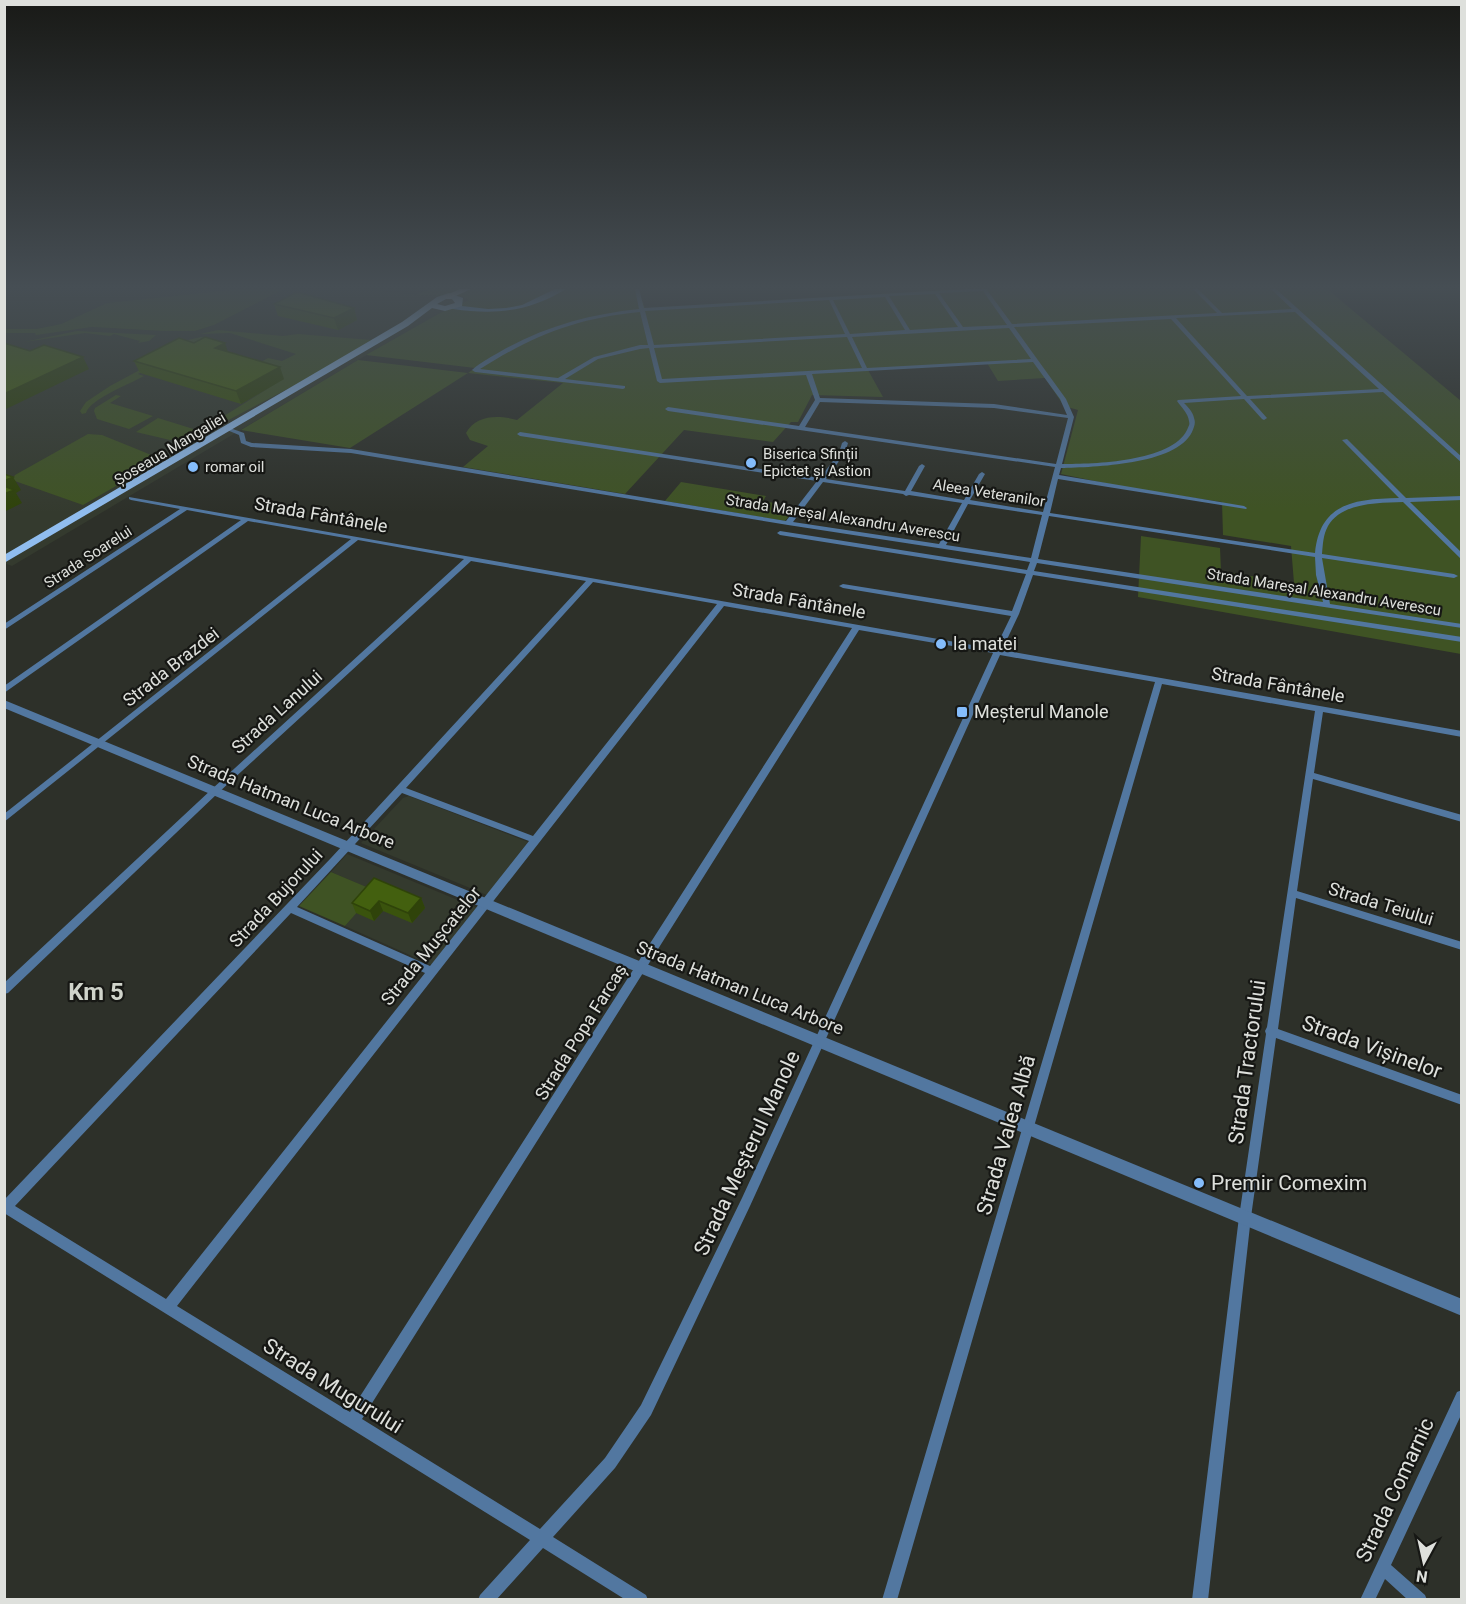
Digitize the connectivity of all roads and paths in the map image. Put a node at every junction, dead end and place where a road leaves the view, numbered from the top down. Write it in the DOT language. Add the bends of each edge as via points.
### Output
graph roads {
  1 [pos="338,364"];
  2 [pos="345,364"];
  3 [pos="485,364"];
  4 [pos="586,364"];
  5 [pos="656,364"];
  6 [pos="863,364"];
  7 [pos="962,364"];
  8 [pos="1038,364"];
  9 [pos="1215,364"];
  10 [pos="1356,364"];
  11 [pos="865,369"];
  12 [pos="808,372"];
  13 [pos="558,380"];
  14 [pos="623,387"];
  15 [pos="1384,390"];
  16 [pos="1246,397"];
  17 [pos="818,400"];
  18 [pos="668,409"];
  19 [pos="1071,417"];
  20 [pos="1264,418"];
  21 [pos="801,428"];
  22 [pos="230,430"];
  23 [pos="520,434"];
  24 [pos="1345,440"];
  25 [pos="845,443"];
  26 [pos="1461,461"];
  27 [pos="922,466"];
  28 [pos="1059,466"];
  29 [pos="982,474"];
  30 [pos="1057,477"];
  31 [pos="820,481"];
  32 [pos="906,494"];
  33 [pos="131,498"];
  34 [pos="1461,498"];
  35 [pos="1404,500"];
  36 [pos="966,503"];
  37 [pos="186,508"];
  38 [pos="1244,508"];
  39 [pos="1047,515"];
  40 [pos="246,519"];
  41 [pos="788,523"];
  42 [pos="780,532"];
  43 [pos="356,539"];
  44 [pos="941,547"];
  45 [pos="1318,556"];
  46 [pos="1461,558"];
  47 [pos="469,559"];
  48 [pos="1034,561"];
  49 [pos="4,562"];
  50 [pos="1030,573"];
  51 [pos="1454,576"];
  52 [pos="591,580"];
  53 [pos="843,586"];
  54 [pos="721,604"];
  55 [pos="1327,606"];
  56 [pos="1015,614"];
  57 [pos="1461,626"];
  58 [pos="4,628"];
  59 [pos="856,628"];
  60 [pos="1461,640"];
  61 [pos="999,653"];
  62 [pos="1159,681"];
  63 [pos="4,690"];
  64 [pos="4,704"];
  65 [pos="1319,709"];
  66 [pos="1461,734"];
  67 [pos="98,744"];
  68 [pos="1309,775"];
  69 [pos="401,789"];
  70 [pos="215,791"];
  71 [pos="4,819"];
  72 [pos="1461,819"];
  73 [pos="535,840"];
  74 [pos="348,846"];
  75 [pos="1292,893"];
  76 [pos="486,903"];
  77 [pos="289,908"];
  78 [pos="1461,946"];
  79 [pos="641,968"];
  80 [pos="431,971"];
  81 [pos="4,990"];
  82 [pos="1270,1031"];
  83 [pos="820,1042"];
  84 [pos="1461,1100"];
  85 [pos="1028,1128"];
  86 [pos="5,1207"];
  87 [pos="1245,1217"];
  88 [pos="167,1308"];
  89 [pos="1461,1308"];
  90 [pos="1461,1397"];
  91 [pos="352,1422"];
  92 [pos="541,1537"];
  93 [pos="1383,1568"];
  94 [pos="485,1599"];
  95 [pos="641,1599"];
  96 [pos="889,1599"];
  97 [pos="1200,1599"];
  98 [pos="1367,1599"];
  99 [pos="1420,1599"];
  1 -- 49 [label="main road, Șoseaua Mangaliei"];
  2 -- 22 [label="main road, Șoseaua Mangaliei"];
  3 -- 13 [label="street" via="475,370"];
  4 -- 13 [label="street"];
  5 -- 12 [label="street" via="660,381"];
  6 -- 11 [label="street"];
  7 -- 11 [label="street"];
  8 -- 19 [label="street"];
  9 -- 16 [label="street"];
  10 -- 15 [label="street"];
  11 -- 12 [label="street"];
  12 -- 17 [label="street"];
  13 -- 14 [label="street"];
  15 -- 16 [label="street"];
  15 -- 26 [label="street"];
  16 -- 20 [label="street"];
  16 -- 28 [label="street" via="1180,401 1190,414 1192,426 1186,437 1149,457 1114,464"];
  17 -- 19 [label="street" via="994,406"];
  17 -- 21 [label="street"];
  18 -- 21 [label="street"];
  19 -- 28 [label="street, Strada Meșterul Manole"];
  21 -- 28 [label="street"];
  22 -- 41 [label="street, Strada Mareșal Alexandru Averescu" via="242,434 243,442 251,445 351,451"];
  22 -- 49 [label="main road, Șoseaua Mangaliei"];
  23 -- 31 [label="street, Aleea Veteranilor"];
  24 -- 35 [label="street"];
  25 -- 31 [label="street"];
  27 -- 32 [label="street"];
  28 -- 30 [label="street, Strada Meșterul Manole"];
  29 -- 36 [label="street"];
  30 -- 38 [label="street"];
  30 -- 39 [label="street, Strada Meșterul Manole"];
  31 -- 32 [label="street, Aleea Veteranilor"];
  31 -- 41 [label="street"];
  32 -- 36 [label="street, Aleea Veteranilor"];
  33 -- 37 [label="street, Strada Fântânele"];
  34 -- 35 [label="street"];
  35 -- 45 [label="street" via="1361,503 1337,512 1323,528"];
  35 -- 46 [label="street"];
  36 -- 39 [label="street, Aleea Veteranilor"];
  36 -- 44 [label="street"];
  37 -- 40 [label="street, Strada Fântânele"];
  37 -- 58 [label="street, Strada Soarelui"];
  39 -- 45 [label="street, Aleea Veteranilor"];
  39 -- 48 [label="street, Strada Meșterul Manole"];
  40 -- 43 [label="street, Strada Fântânele"];
  40 -- 63 [label="street"];
  41 -- 44 [label="street, Strada Mareșal Alexandru Averescu"];
  42 -- 50 [label="street, Strada Mareșal Alexandru Averescu"];
  43 -- 47 [label="street, Strada Fântânele"];
  43 -- 67 [label="street, Strada Brazdei"];
  44 -- 48 [label="street, Strada Mareșal Alexandru Averescu"];
  45 -- 51 [label="street, Aleea Veteranilor"];
  45 -- 55 [label="street"];
  47 -- 52 [label="street, Strada Fântânele"];
  47 -- 70 [label="street, Strada Lanului"];
  48 -- 50 [label="street, Strada Meșterul Manole"];
  48 -- 55 [label="street, Strada Mareșal Alexandru Averescu"];
  50 -- 56 [label="street, Strada Meșterul Manole"];
  50 -- 60 [label="street, Strada Mareșal Alexandru Averescu"];
  52 -- 54 [label="street, Strada Fântânele"];
  52 -- 69 [label="street, Strada Bujorului"];
  53 -- 56 [label="street"];
  54 -- 59 [label="street, Strada Fântânele"];
  54 -- 73 [label="street, Strada Mușcatelor"];
  55 -- 57 [label="street, Strada Mareșal Alexandru Averescu"];
  56 -- 61 [label="street, Strada Meșterul Manole"];
  59 -- 61 [label="street, Strada Fântânele"];
  59 -- 79 [label="street, Strada Popa Farcaș"];
  61 -- 62 [label="street, Strada Fântânele"];
  61 -- 83 [label="street, Strada Meșterul Manole"];
  62 -- 65 [label="street, Strada Fântânele"];
  62 -- 85 [label="street, Strada Valea Albă"];
  64 -- 67 [label="street, Strada Hatman Luca Arbore"];
  65 -- 66 [label="street, Strada Fântânele"];
  65 -- 68 [label="street, Strada Tractorului"];
  67 -- 70 [label="street, Strada Hatman Luca Arbore"];
  67 -- 71 [label="street, Strada Brazdei"];
  68 -- 72 [label="street"];
  68 -- 75 [label="street, Strada Tractorului"];
  69 -- 73 [label="street"];
  69 -- 74 [label="street, Strada Bujorului"];
  70 -- 74 [label="street, Strada Hatman Luca Arbore"];
  70 -- 81 [label="street, Strada Lanului"];
  73 -- 76 [label="street, Strada Mușcatelor"];
  74 -- 76 [label="street, Strada Hatman Luca Arbore"];
  74 -- 77 [label="street, Strada Bujorului"];
  75 -- 78 [label="street, Strada Teiului"];
  75 -- 82 [label="street, Strada Tractorului"];
  76 -- 79 [label="street, Strada Hatman Luca Arbore"];
  76 -- 80 [label="street, Strada Mușcatelor"];
  77 -- 80 [label="street"];
  77 -- 86 [label="street, Strada Bujorului"];
  79 -- 83 [label="street, Strada Hatman Luca Arbore"];
  79 -- 91 [label="street, Strada Popa Farcaș"];
  80 -- 88 [label="street, Strada Mușcatelor"];
  82 -- 84 [label="street, Strada Vișinelor"];
  82 -- 87 [label="street, Strada Tractorului"];
  83 -- 85 [label="street, Strada Hatman Luca Arbore"];
  83 -- 92 [label="street, Strada Meșterul Manole" via="646,1410 610,1463"];
  85 -- 87 [label="street, Strada Hatman Luca Arbore"];
  85 -- 96 [label="street, Strada Valea Albă"];
  86 -- 88 [label="street, Strada Mugurului"];
  87 -- 89 [label="street, Strada Hatman Luca Arbore"];
  87 -- 97 [label="street, Strada Tractorului"];
  88 -- 91 [label="street, Strada Mugurului"];
  90 -- 93 [label="street, Strada Comarnic"];
  91 -- 92 [label="street, Strada Mugurului"];
  92 -- 94 [label="street, Strada Meșterul Manole"];
  92 -- 95 [label="street, Strada Mugurului"];
  93 -- 98 [label="street, Strada Comarnic"];
  93 -- 99 [label="street"];
}
